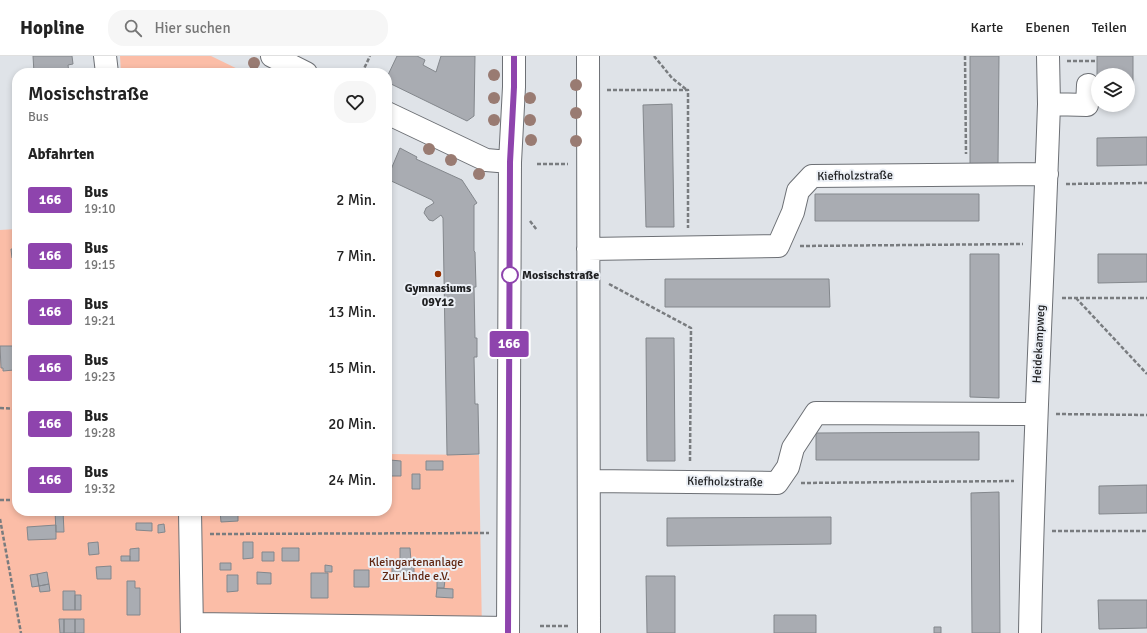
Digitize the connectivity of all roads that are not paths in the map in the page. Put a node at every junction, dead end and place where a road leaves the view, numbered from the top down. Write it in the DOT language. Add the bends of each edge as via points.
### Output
graph roads {
  1 [pos="105,56"];
  2 [pos="272,56"];
  3 [pos="514,56"];
  4 [pos="588,56"];
  5 [pos="1055,59"];
  6 [pos="106,68"];
  7 [pos="296,68"];
  8 [pos="1088,85"];
  9 [pos="1049,104"];
  10 [pos="392,115"];
  11 [pos="510,162"];
  12 [pos="1054,179"];
  13 [pos="588,249"];
  14 [pos="1036,414"];
  15 [pos="589,481"];
  16 [pos="190,516"];
  17 [pos="193,629"];
  18 [pos="589,630"];
  19 [pos="508,631"];
  20 [pos="1030,633"];
  1 -- 6 [label="street"];
  2 -- 7 [label="street"];
  3 -- 11 [label="street"];
  4 -- 13 [label="street"];
  5 -- 9 [label="street, Heidekampweg"];
  8 -- 9 [label="street" via="1087,105"];
  9 -- 12 [label="street, Heidekampweg"];
  10 -- 11 [label="street" via="486,160"];
  11 -- 19 [label="street"];
  12 -- 13 [label="street, Kiefholzstraße" via="966,175 812,176 798,191 793,212 778,246"];
  12 -- 14 [label="street, Heidekampweg" via="1044,244"];
  13 -- 15 [label="street"];
  14 -- 15 [label="street, Kiefholzstraße" via="816,413 792,448 788,467 777,483"];
  14 -- 20 [label="street, Heidekampweg"];
  15 -- 18 [label="street"];
  16 -- 17 [label="street"];
  17 -- 19 [label="street"];
}
